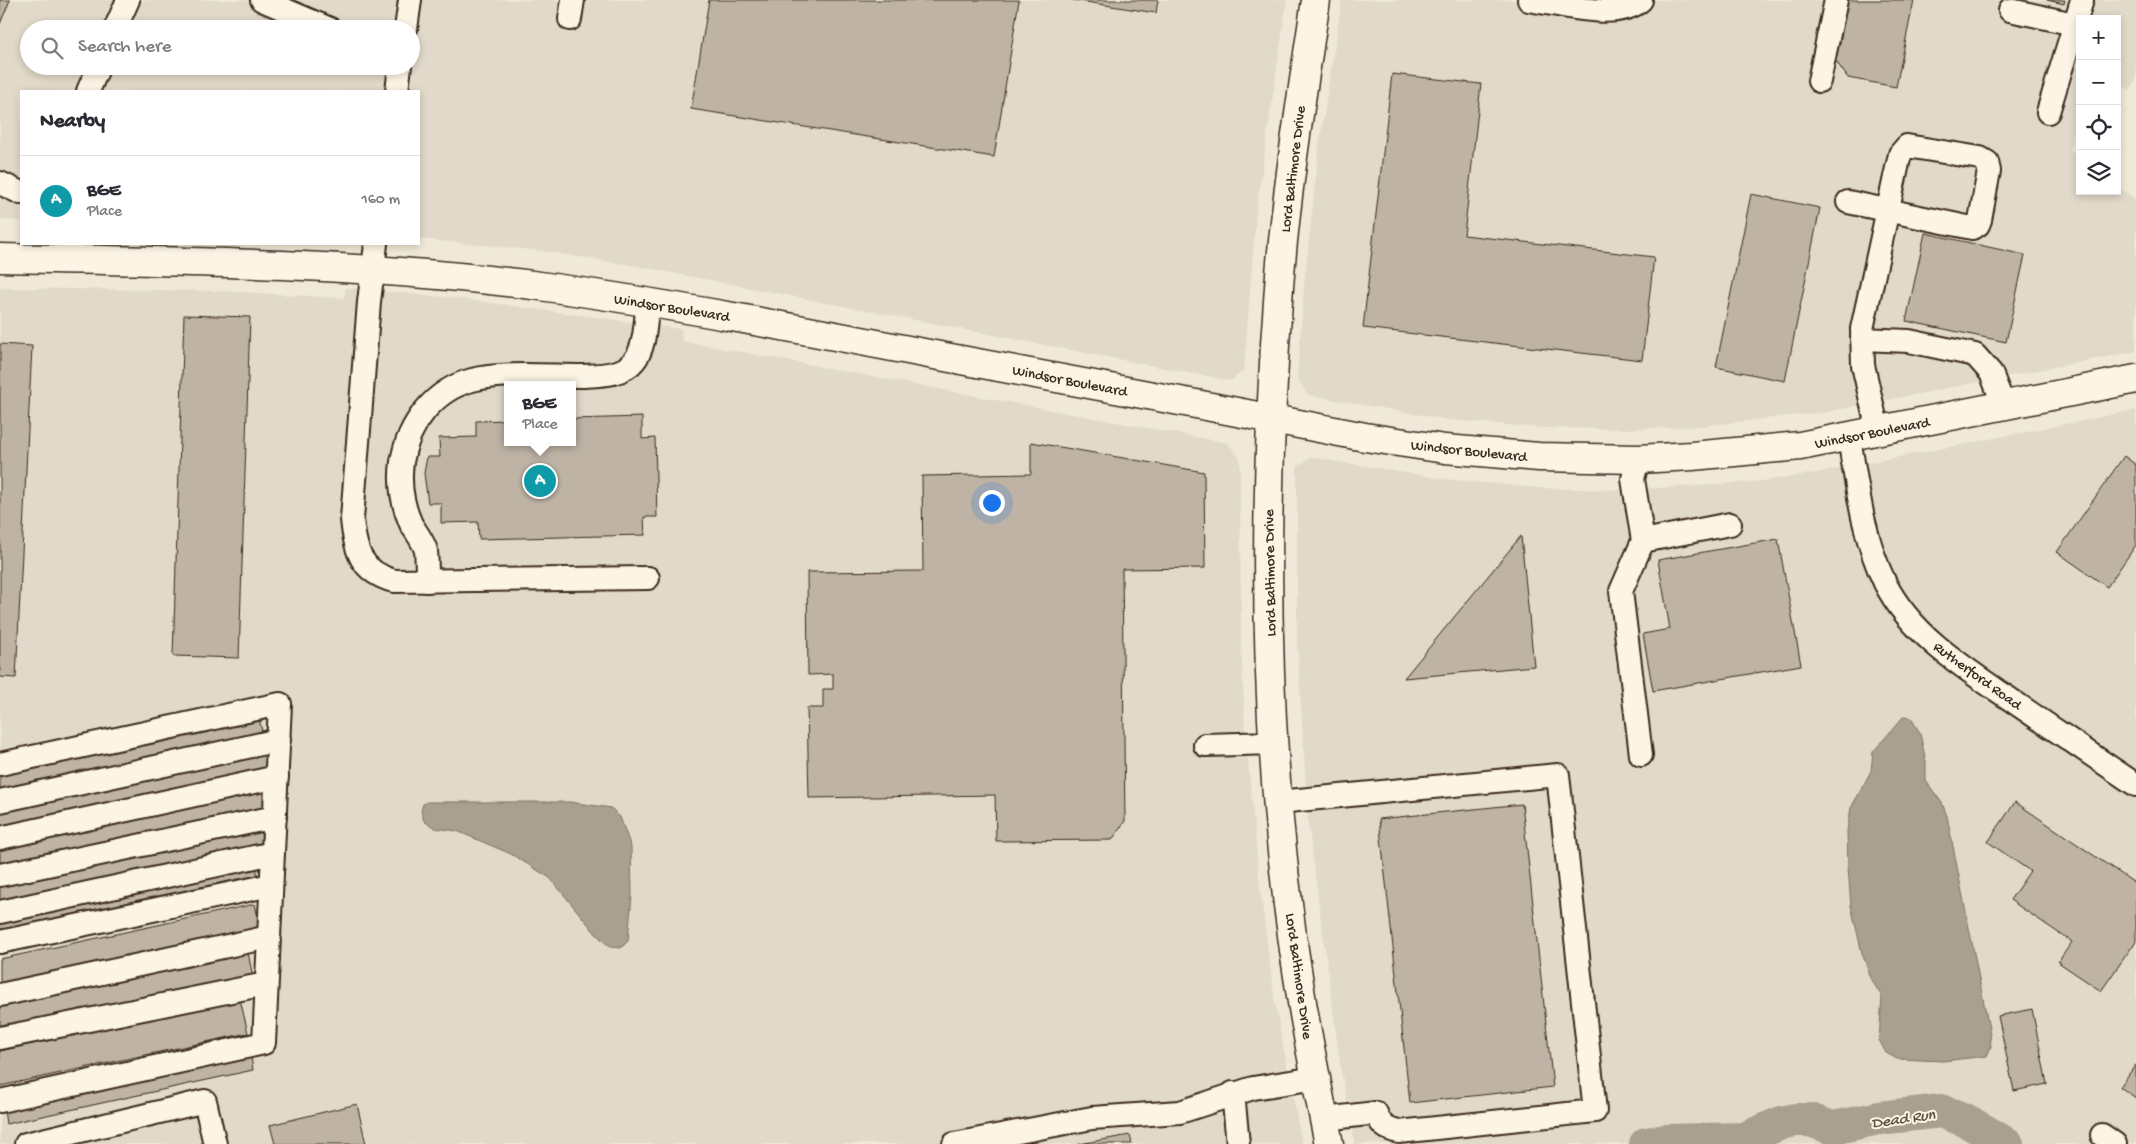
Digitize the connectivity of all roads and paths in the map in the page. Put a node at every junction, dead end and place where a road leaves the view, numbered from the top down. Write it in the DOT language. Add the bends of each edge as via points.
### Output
graph roads {
  1 [pos="128,0"];
  2 [pos="262,0"];
  3 [pos="410,0"];
  4 [pos="1316,0"];
  5 [pos="1529,0"];
  6 [pos="1641,0"];
  7 [pos="1836,0"];
  8 [pos="2082,0"];
  9 [pos="2010,10"];
  10 [pos="119,20"];
  11 [pos="309,20"];
  12 [pos="407,20"];
  13 [pos="2074,24"];
  14 [pos="95,75"];
  15 [pos="399,75"];
  16 [pos="1819,81"];
  17 [pos="88,90"];
  18 [pos="397,90"];
  19 [pos="2048,112"];
  20 [pos="0,184"];
  21 [pos="20,193"];
  22 [pos="1848,202"];
  23 [pos="1887,211"];
  24 [pos="17,253"];
  25 [pos="374,257"];
  26 [pos="648,303"];
  27 [pos="1862,339"];
  28 [pos="2136,379"];
  29 [pos="2004,406"];
  30 [pos="1271,418"];
  31 [pos="1878,431"];
  32 [pos="1849,437"];
  33 [pos="1638,459"];
  34 [pos="1730,524"];
  35 [pos="1643,541"];
  36 [pos="648,578"];
  37 [pos="427,581"];
  38 [pos="279,740"];
  39 [pos="1274,743"];
  40 [pos="1205,745"];
  41 [pos="1641,754"];
  42 [pos="0,764"];
  43 [pos="277,777"];
  44 [pos="2136,785"];
  45 [pos="0,800"];
  46 [pos="1278,802"];
  47 [pos="275,817"];
  48 [pos="0,838"];
  49 [pos="273,853"];
  50 [pos="0,875"];
  51 [pos="272,885"];
  52 [pos="0,912"];
  53 [pos="269,937"];
  54 [pos="0,942"];
  55 [pos="266,984"];
  56 [pos="0,995"];
  57 [pos="0,1038"];
  58 [pos="1316,1078"];
  59 [pos="1233,1093"];
  60 [pos="0,1101"];
  61 [pos="1326,1132"];
  62 [pos="26,1144"];
  63 [pos="215,1144"];
  64 [pos="954,1144"];
  65 [pos="1238,1144"];
  1 -- 10 [label="street"];
  2 -- 11 [label="street"];
  3 -- 12 [label="street"];
  4 -- 30 [label="main road, Lord Baltimore Drive" via="1285,216"];
  5 -- 6 [label="street" via="1604,11 1622,10"];
  7 -- 16 [label="street"];
  8 -- 13 [label="street"];
  9 -- 13 [label="street"];
  13 -- 19 [label="street"];
  14 -- 17 [label="street"];
  15 -- 18 [label="street"];
  20 -- 21 [label="street"];
  22 -- 23 [label="street"];
  23 -- 23 [label="street" via="1900,154 1907,146 1980,158 1987,162 1989,171 1980,220 1972,228"];
  23 -- 27 [label="street"];
  24 -- 25 [label="main road, Windsor Boulevard" via="159,260"];
  25 -- 26 [label="main road, Windsor Boulevard"];
  25 -- 37 [label="street" via="352,519 354,541 359,556 380,577 394,581"];
  26 -- 30 [label="main road, Windsor Boulevard"];
  26 -- 37 [label="street" via="640,353 620,371 604,375 472,380 443,394 418,418 408,439 400,487 403,505 426,549"];
  27 -- 29 [label="street" via="1909,341 1975,355 1991,373"];
  27 -- 31 [label="street" via="1863,365"];
  28 -- 29 [label="main road, Windsor Boulevard"];
  29 -- 31 [label="main road, Windsor Boulevard"];
  30 -- 33 [label="main road, Windsor Boulevard" via="1445,450 1539,457"];
  30 -- 39 [label="main road, Lord Baltimore Drive" via="1267,545"];
  31 -- 32 [label="main road, Windsor Boulevard"];
  32 -- 33 [label="main road, Windsor Boulevard" via="1800,446"];
  32 -- 44 [label="street, Rutherford Road" via="1860,504 1872,550 1885,583 1902,611 1951,659"];
  33 -- 35 [label="street" via="1633,479"];
  34 -- 35 [label="street"];
  35 -- 41 [label="street" via="1621,591"];
  36 -- 37 [label="street"];
  38 -- 42 [label="street" via="280,704"];
  38 -- 43 [label="street"];
  38 -- 45 [label="street"];
  39 -- 40 [label="street"];
  39 -- 46 [label="main road, Lord Baltimore Drive"];
  43 -- 47 [label="street"];
  43 -- 48 [label="street"];
  46 -- 58 [label="main road, Lord Baltimore Drive" via="1298,976"];
  46 -- 61 [label="street" via="1558,775 1595,1111 1399,1132 1387,1129 1376,1113"];
  47 -- 49 [label="street"];
  47 -- 50 [label="street"];
  49 -- 51 [label="street"];
  49 -- 52 [label="street"];
  51 -- 53 [label="street"];
  51 -- 54 [label="street"];
  53 -- 55 [label="street"];
  53 -- 56 [label="street"];
  55 -- 57 [label="street"];
  55 -- 60 [label="street" via="264,1043"];
  58 -- 59 [label="street"];
  58 -- 61 [label="main road, Lord Baltimore Drive"];
  59 -- 64 [label="street" via="1180,1112 1092,1118"];
  59 -- 65 [label="street"];
  62 -- 63 [label="street" via="205,1101"];
}
